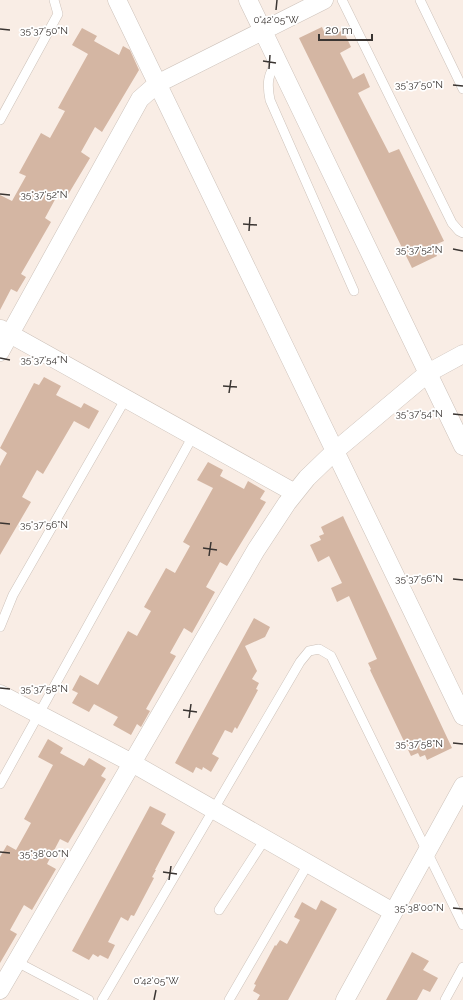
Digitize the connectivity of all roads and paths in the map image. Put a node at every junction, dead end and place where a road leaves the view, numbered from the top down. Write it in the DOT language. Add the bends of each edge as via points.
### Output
graph roads {
  1 [pos="54,0"];
  2 [pos="117,0"];
  3 [pos="248,0"];
  4 [pos="324,0"];
  5 [pos="342,0"];
  6 [pos="420,0"];
  7 [pos="263,31"];
  8 [pos="278,62"];
  9 [pos="157,84"];
  10 [pos="463,89"];
  11 [pos="0,120"];
  12 [pos="463,232"];
  13 [pos="354,291"];
  14 [pos="5,331"];
  15 [pos="0,352"];
  16 [pos="463,354"];
  17 [pos="428,373"];
  18 [pos="126,398"];
  19 [pos="193,436"];
  20 [pos="463,446"];
  21 [pos="335,450"];
  22 [pos="295,493"];
  23 [pos="0,627"];
  24 [pos="0,694"];
  25 [pos="40,715"];
  26 [pos="463,716"];
  27 [pos="132,763"];
  28 [pos="0,784"];
  29 [pos="463,786"];
  30 [pos="214,810"];
  31 [pos="265,839"];
  32 [pos="427,852"];
  33 [pos="308,864"];
  34 [pos="219,910"];
  35 [pos="393,912"];
  36 [pos="463,925"];
  37 [pos="17,962"];
  38 [pos="463,967"];
  39 [pos="0,990"];
  40 [pos="89,1000"];
  41 [pos="102,1000"];
  42 [pos="229,1000"];
  43 [pos="345,1000"];
  44 [pos="445,1000"];
  1 -- 11 [label="lane" via="58,14"];
  2 -- 9 [label="street"];
  3 -- 7 [label="street"];
  4 -- 7 [label="street"];
  5 -- 12 [label="lane" via="452,223"];
  6 -- 10 [label="lane"];
  7 -- 8 [label="street"];
  7 -- 9 [label="street"];
  8 -- 13 [label="lane" via="269,76 270,100"];
  8 -- 17 [label="street"];
  9 -- 14 [label="street" via="140,99"];
  9 -- 21 [label="street"];
  14 -- 15 [label="street"];
  14 -- 18 [label="street"];
  16 -- 17 [label="street"];
  17 -- 20 [label="street"];
  17 -- 21 [label="street"];
  18 -- 19 [label="street"];
  18 -- 23 [label="lane" via="13,595"];
  19 -- 22 [label="street"];
  19 -- 25 [label="lane"];
  21 -- 22 [label="street"];
  21 -- 26 [label="street"];
  22 -- 27 [label="street" via="256,550"];
  24 -- 25 [label="street"];
  25 -- 27 [label="street"];
  25 -- 28 [label="lane"];
  27 -- 30 [label="street"];
  27 -- 37 [label="street"];
  29 -- 32 [label="street"];
  30 -- 31 [label="street"];
  30 -- 32 [label="lane" via="300,662 309,651 319,649 331,656"];
  30 -- 41 [label="lane"];
  31 -- 33 [label="street"];
  31 -- 34 [label="lane"];
  32 -- 35 [label="street"];
  32 -- 36 [label="lane"];
  33 -- 35 [label="street"];
  33 -- 42 [label="lane"];
  35 -- 43 [label="street"];
  37 -- 39 [label="street"];
  37 -- 40 [label="lane"];
  38 -- 44 [label="lane"];
}
